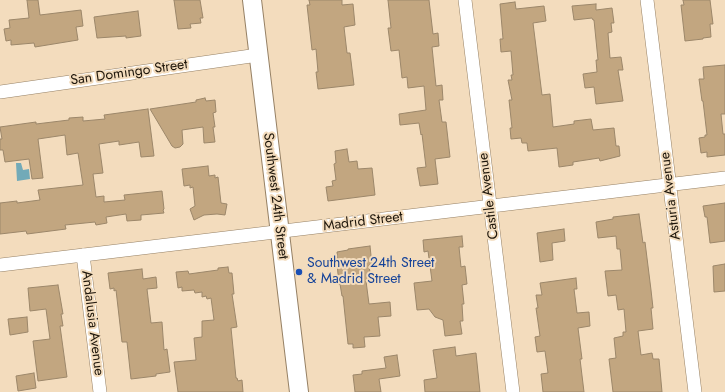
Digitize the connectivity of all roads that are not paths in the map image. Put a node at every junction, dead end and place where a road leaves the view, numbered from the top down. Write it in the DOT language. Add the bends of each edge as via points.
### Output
graph roads {
  1 [pos="252,0"];
  2 [pos="465,0"];
  3 [pos="647,0"];
  4 [pos="258,55"];
  5 [pos="0,92"];
  6 [pos="725,178"];
  7 [pos="670,184"];
  8 [pos="490,207"];
  9 [pos="280,232"];
  10 [pos="83,255"];
  11 [pos="0,265"];
  12 [pos="100,392"];
  13 [pos="299,392"];
  14 [pos="513,392"];
  15 [pos="695,392"];
  1 -- 4 [label="street, Southwest 24th Street"];
  2 -- 8 [label="street, Castile Avenue"];
  3 -- 7 [label="street, Asturia Avenue"];
  4 -- 5 [label="street, San Domingo Street"];
  4 -- 9 [label="street, Southwest 24th Street"];
  6 -- 7 [label="street, Madrid Street"];
  7 -- 8 [label="street, Madrid Street"];
  7 -- 15 [label="street, Asturia Avenue"];
  8 -- 9 [label="street, Madrid Street"];
  8 -- 14 [label="street, Castile Avenue"];
  9 -- 10 [label="street, Madrid Street"];
  9 -- 13 [label="street, Southwest 24th Street"];
  10 -- 11 [label="street, Madrid Street"];
  10 -- 12 [label="street, Andalusia Avenue"];
}
